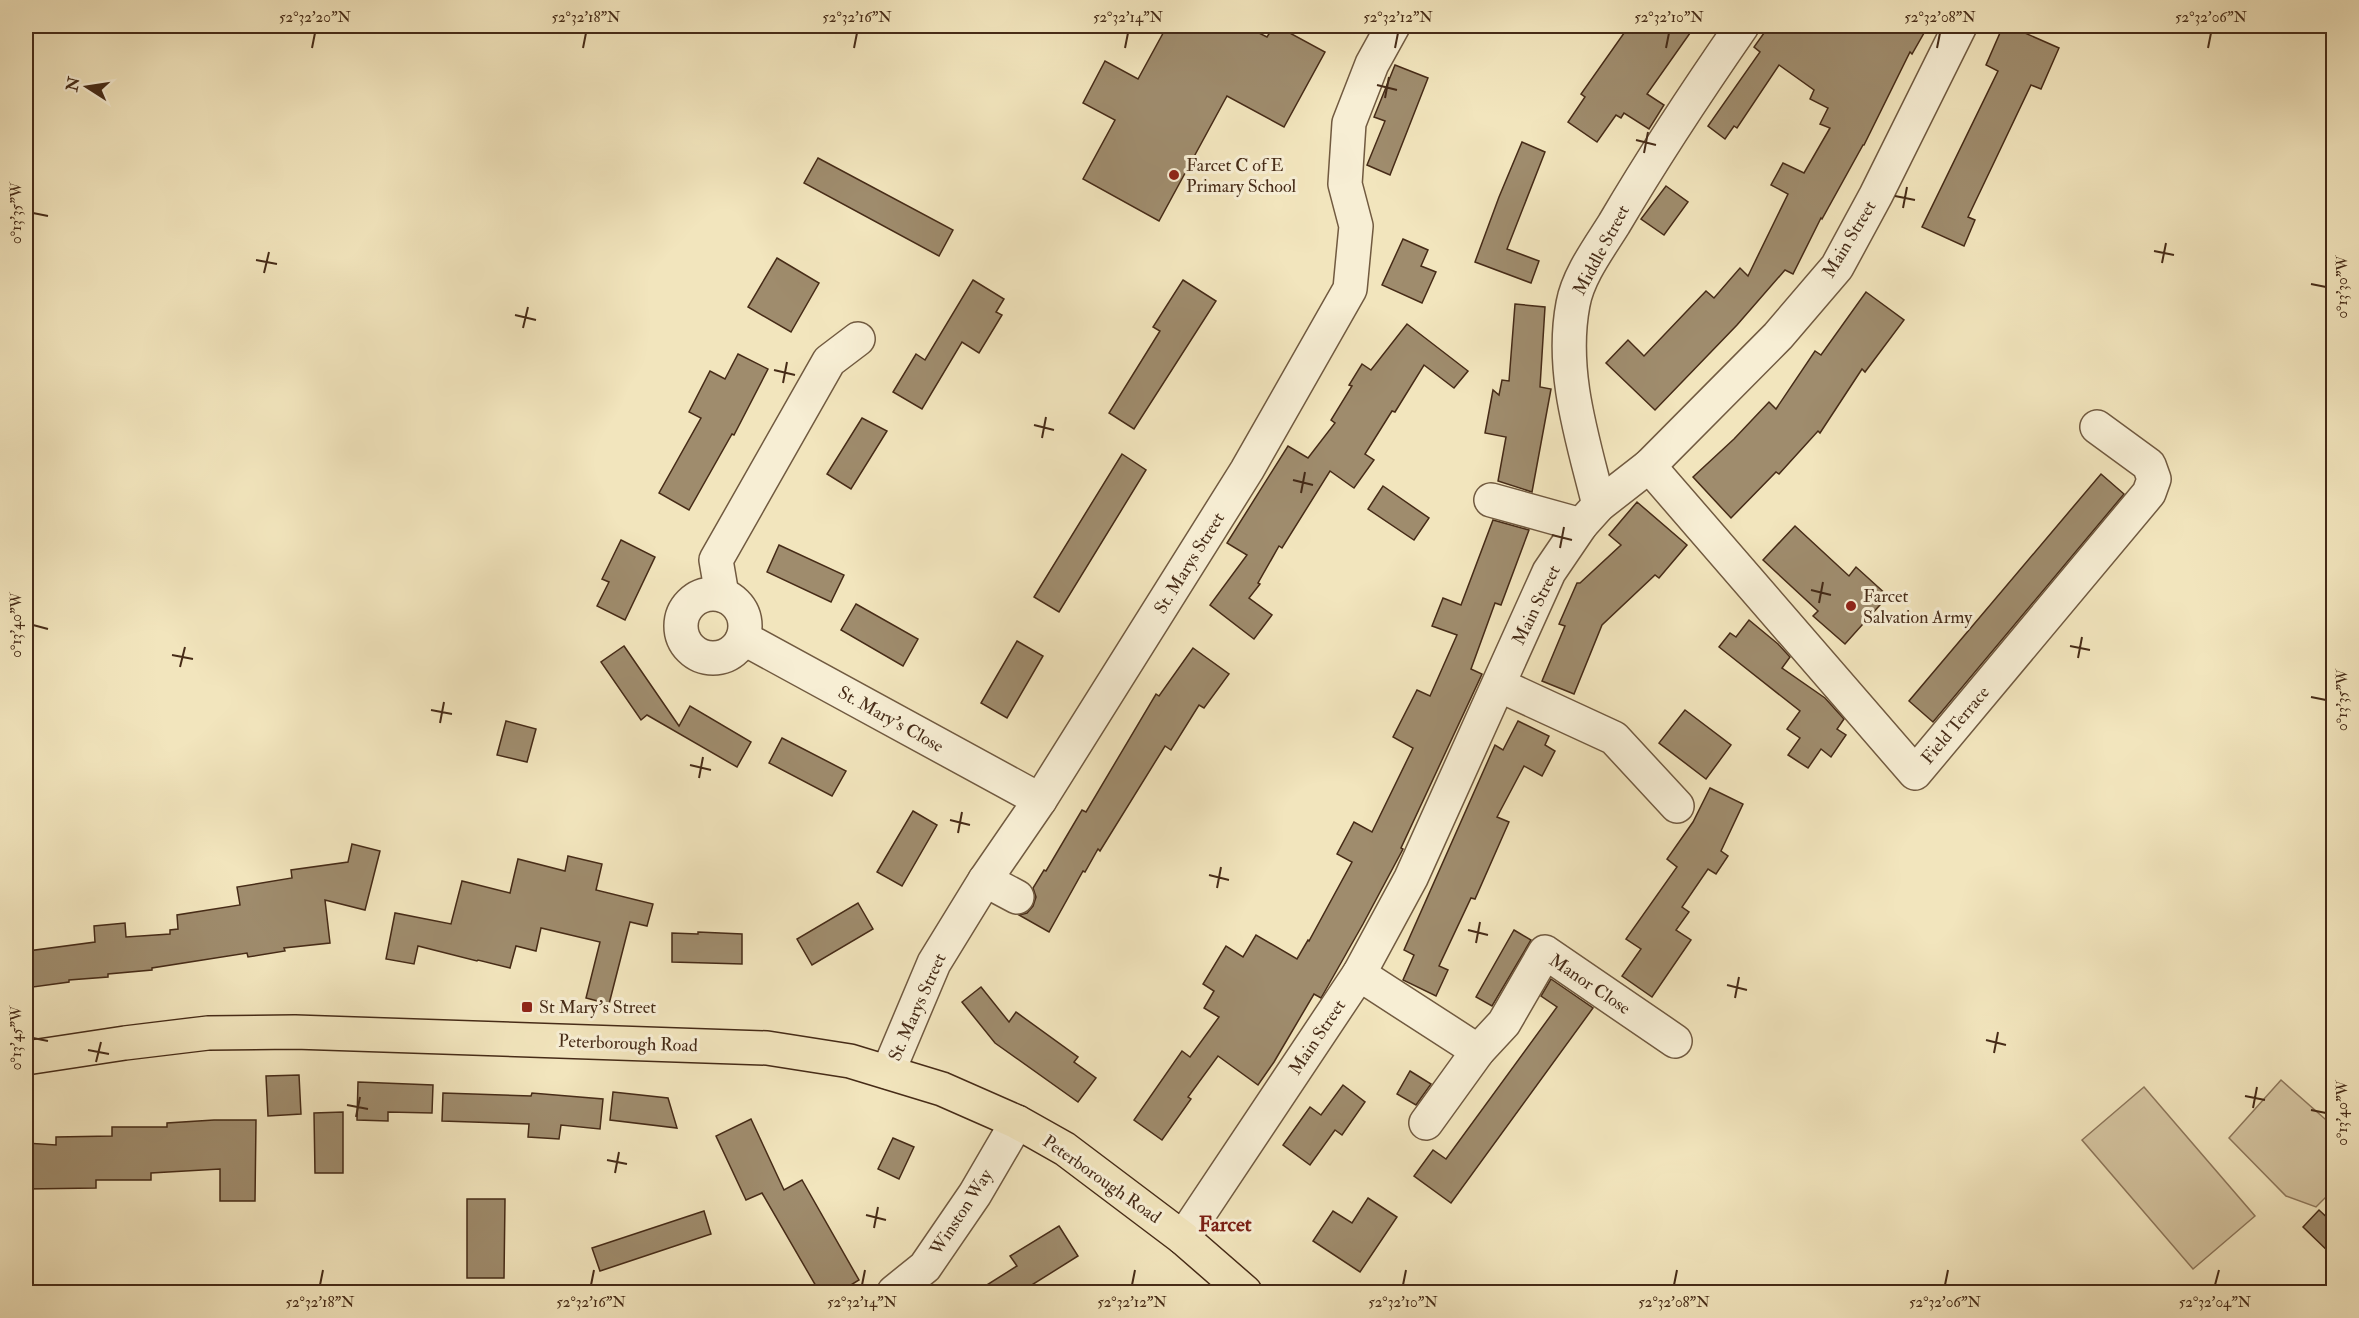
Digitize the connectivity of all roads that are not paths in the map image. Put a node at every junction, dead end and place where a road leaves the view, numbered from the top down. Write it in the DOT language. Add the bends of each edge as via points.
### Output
graph roads {
  1 [pos="1393,26"];
  2 [pos="1742,26"];
  3 [pos="1960,26"];
  4 [pos="858,339"];
  5 [pos="2097,427"];
  6 [pos="1649,466"];
  7 [pos="1491,500"];
  8 [pos="1590,515"];
  9 [pos="722,595"];
  10 [pos="743,638"];
  11 [pos="1498,685"];
  12 [pos="1040,800"];
  13 [pos="1677,806"];
  14 [pos="985,880"];
  15 [pos="1017,897"];
  16 [pos="1359,974"];
  17 [pos="1675,1041"];
  18 [pos="1478,1051"];
  19 [pos="26,1058"];
  20 [pos="888,1072"];
  21 [pos="1017,1122"];
  22 [pos="1426,1123"];
  23 [pos="1183,1238"];
  24 [pos="894,1293"];
  25 [pos="1245,1293"];
  1 -- 12 [label="street, St. Marys Street" via="1372,64 1349,123 1345,184 1356,226 1350,289 1247,470"];
  2 -- 8 [label="street, Middle Street" via="1661,144 1587,269 1573,303 1569,345 1572,396"];
  3 -- 6 [label="street, Main Street" via="1837,267 1778,336"];
  4 -- 9 [label="street" via="829,361 716,560"];
  5 -- 6 [label="street, Field Terrace" via="2149,465 2154,479 2149,493 1915,773"];
  6 -- 8 [label="street, Main Street"];
  7 -- 8 [label="street"];
  8 -- 11 [label="street, Main Street" via="1549,572"];
  9 -- 10 [label="street" via="740,607 746,628"];
  9 -- 10 [label="street" via="702,596 686,609 682,619 684,640 699,654 719,657 729,654"];
  10 -- 12 [label="street, St. Mary's Close"];
  11 -- 13 [label="street" via="1614,738"];
  11 -- 16 [label="street, Main Street" via="1411,878"];
  12 -- 14 [label="street, St. Marys Street"];
  14 -- 15 [label="street"];
  14 -- 20 [label="street, St. Marys Street" via="933,963"];
  16 -- 18 [label="street"];
  16 -- 23 [label="street, Main Street"];
  17 -- 18 [label="street, Manor Close" via="1545,952 1504,1023"];
  18 -- 22 [label="street, Manor Close"];
  19 -- 20 [label="main road, Peterborough Road" via="208,1033 306,1032 767,1048 850,1061"];
  20 -- 21 [label="main road, Peterborough Road" via="942,1089"];
  21 -- 23 [label="main road, Peterborough Road" via="1065,1149"];
  21 -- 24 [label="street, Winston Way" via="975,1194 925,1267"];
  23 -- 25 [label="main road, Peterborough Road"];
}
